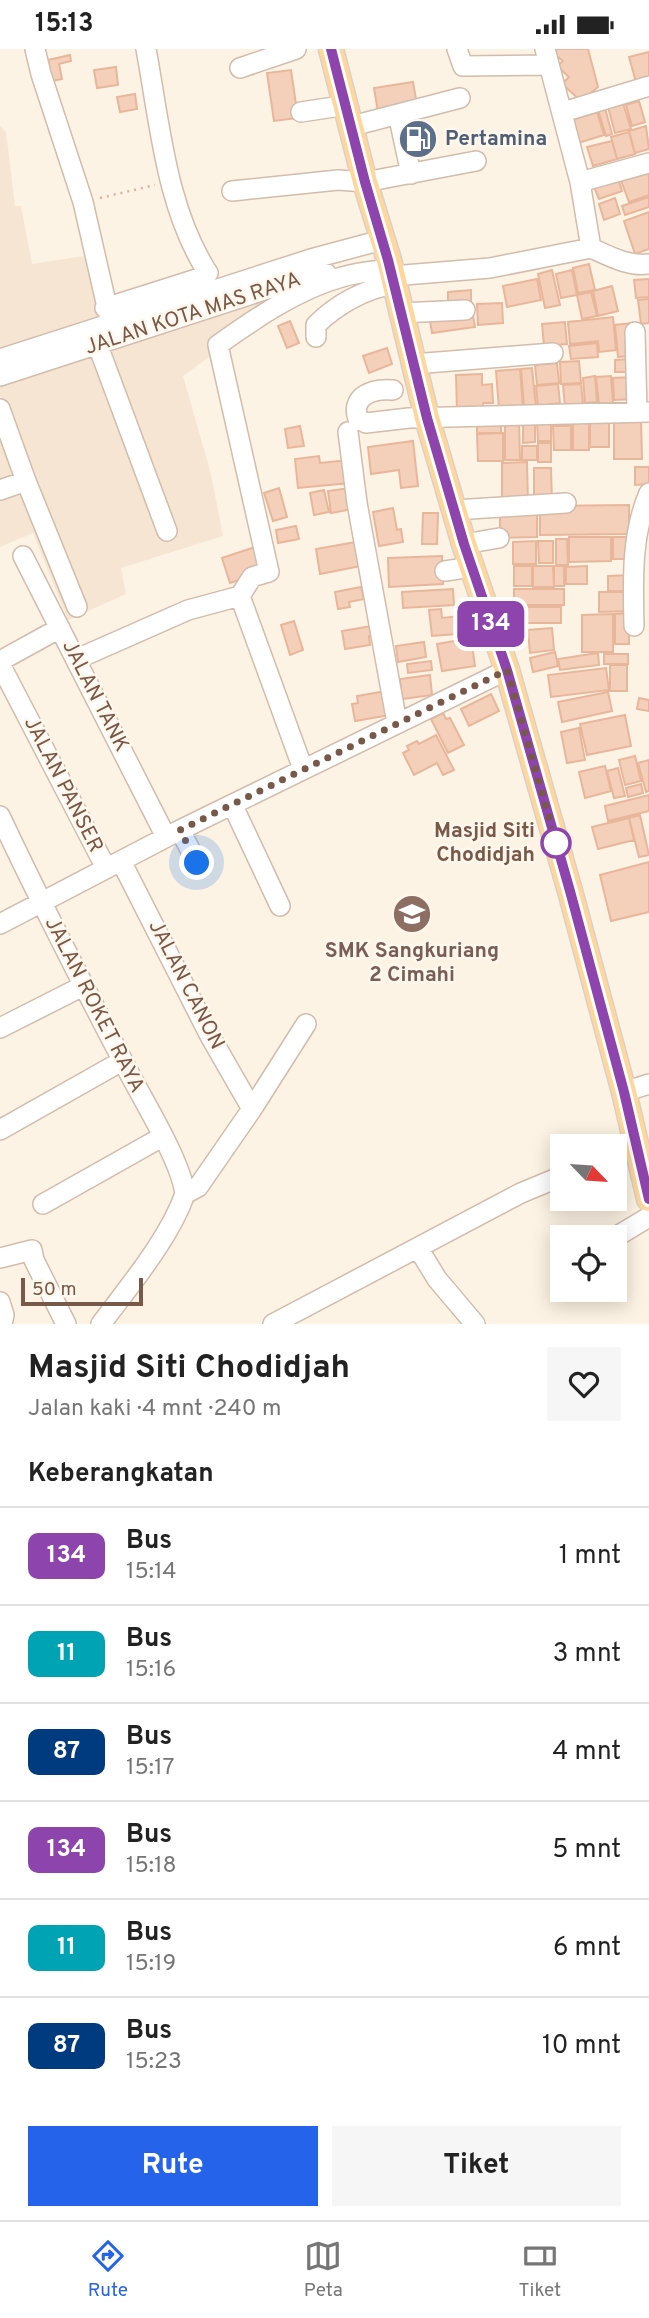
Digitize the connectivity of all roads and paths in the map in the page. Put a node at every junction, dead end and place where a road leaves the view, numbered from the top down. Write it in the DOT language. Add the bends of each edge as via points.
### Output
graph roads {
  1 [pos="35,49"];
  2 [pos="146,49"];
  3 [pos="296,49"];
  4 [pos="331,49"];
  5 [pos="458,57"];
  6 [pos="547,57"];
  7 [pos="240,68"];
  8 [pos="649,86"];
  9 [pos="460,97"];
  10 [pos="301,112"];
  11 [pos="562,112"];
  12 [pos="398,114"];
  13 [pos="349,116"];
  14 [pos="476,161"];
  15 [pos="649,163"];
  16 [pos="411,174"];
  17 [pos="172,182"];
  18 [pos="365,182"];
  19 [pos="580,183"];
  20 [pos="232,191"];
  21 [pos="83,202"];
  22 [pos="591,248"];
  23 [pos="649,264"];
  24 [pos="389,266"];
  25 [pos="465,310"];
  26 [pos="401,313"];
  27 [pos="102,327"];
  28 [pos="635,332"];
  29 [pos="316,337"];
  30 [pos="553,353"];
  31 [pos="0,359"];
  32 [pos="414,364"];
  33 [pos="0,376"];
  34 [pos="393,390"];
  35 [pos="0,409"];
  36 [pos="643,412"];
  37 [pos="427,418"];
  38 [pos="348,432"];
  39 [pos="26,481"];
  40 [pos="0,490"];
  41 [pos="649,492"];
  42 [pos="566,503"];
  43 [pos="454,510"];
  44 [pos="167,531"];
  45 [pos="643,537"];
  46 [pos="499,538"];
  47 [pos="23,555"];
  48 [pos="468,555"];
  49 [pos="445,571"];
  50 [pos="240,596"];
  51 [pos="77,607"];
  52 [pos="634,626"];
  53 [pos="60,628"];
  54 [pos="77,659"];
  55 [pos="0,662"];
  56 [pos="507,670"];
  57 [pos="397,723"];
  58 [pos="303,769"];
  59 [pos="233,806"];
  60 [pos="0,816"];
  61 [pos="173,834"];
  62 [pos="197,863"];
  63 [pos="114,865"];
  64 [pos="41,902"];
  65 [pos="280,906"];
  66 [pos="0,924"];
  67 [pos="83,986"];
  68 [pos="306,1024"];
  69 [pos="0,1028"];
  70 [pos="122,1061"];
  71 [pos="649,1084"];
  72 [pos="624,1092"];
  73 [pos="252,1109"];
  74 [pos="0,1130"];
  75 [pos="625,1134"];
  76 [pos="163,1137"];
  77 [pos="627,1152"];
  78 [pos="550,1181"];
  79 [pos="185,1193"];
  80 [pos="649,1199"];
  81 [pos="43,1204"];
  82 [pos="649,1217"];
  83 [pos="627,1230"];
  84 [pos="418,1248"];
  85 [pos="0,1258"];
  86 [pos="0,1302"];
  87 [pos="2,1324"];
  88 [pos="66,1324"];
  89 [pos="101,1324"];
  90 [pos="273,1324"];
  91 [pos="475,1324"];
  1 -- 21 [label="street"];
  2 -- 17 [label="street"];
  3 -- 7 [label="street"];
  4 -- 13 [label="main road"];
  5 -- 6 [label="street" via="466,67"];
  6 -- 11 [label="street"];
  8 -- 11 [label="street"];
  9 -- 12 [label="street"];
  10 -- 13 [label="street"];
  11 -- 19 [label="street"];
  12 -- 13 [label="street"];
  12 -- 16 [label="street"];
  13 -- 18 [label="main road"];
  14 -- 16 [label="street"];
  15 -- 19 [label="street"];
  16 -- 18 [label="street"];
  17 -- 21 [label="path"];
  17 -- 27 [label="street" via="192,248 208,273"];
  18 -- 20 [label="street" via="338,180"];
  18 -- 24 [label="main road"];
  19 -- 22 [label="street"];
  21 -- 27 [label="street"];
  22 -- 23 [label="street" via="629,263"];
  22 -- 24 [label="street" via="489,268"];
  24 -- 26 [label="main road"];
  24 -- 27 [label="street, JALAN KOTA MAS RAYA" via="290,274"];
  24 -- 29 [label="street" via="371,288 328,313 316,325"];
  24 -- 50 [label="street" via="315,287 218,345 269,572 251,577"];
  25 -- 26 [label="street"];
  26 -- 32 [label="main road"];
  27 -- 31 [label="street, JALAN KOTA MAS RAYA"];
  27 -- 33 [label="street, JALAN KOTA MAS RAYA"];
  27 -- 44 [label="street"];
  28 -- 36 [label="street"];
  30 -- 32 [label="street"];
  32 -- 37 [label="main road"];
  34 -- 37 [label="street" via="368,393 358,400 358,419 366,423"];
  35 -- 39 [label="street"];
  36 -- 37 [label="street"];
  37 -- 43 [label="main road"];
  38 -- 57 [label="street"];
  39 -- 40 [label="street"];
  39 -- 51 [label="street"];
  41 -- 45 [label="street" via="641,512"];
  42 -- 43 [label="street"];
  43 -- 48 [label="main road"];
  45 -- 52 [label="street" via="633,580"];
  46 -- 48 [label="street"];
  47 -- 53 [label="street, JALAN TANK"];
  48 -- 49 [label="street"];
  48 -- 56 [label="main road"];
  50 -- 54 [label="street" via="188,610"];
  50 -- 58 [label="street"];
  53 -- 54 [label="street, JALAN TANK"];
  53 -- 55 [label="street"];
  54 -- 61 [label="street, JALAN TANK"];
  55 -- 63 [label="street, JALAN PANSER"];
  56 -- 57 [label="street"];
  56 -- 72 [label="main road"];
  57 -- 58 [label="street"];
  58 -- 59 [label="street"];
  59 -- 61 [label="street"];
  59 -- 65 [label="street"];
  60 -- 64 [label="street, JALAN ROKET RAYA"];
  61 -- 62 [label="street, JALAN TANK"];
  61 -- 63 [label="street"];
  63 -- 64 [label="street"];
  63 -- 73 [label="street, JALAN CANON"];
  64 -- 66 [label="street"];
  64 -- 67 [label="street, JALAN ROKET RAYA"];
  67 -- 69 [label="street"];
  67 -- 70 [label="street, JALAN ROKET RAYA"];
  68 -- 73 [label="street"];
  70 -- 74 [label="street"];
  70 -- 76 [label="street, JALAN ROKET RAYA"];
  71 -- 72 [label="street"];
  72 -- 75 [label="main road"];
  73 -- 79 [label="street" via="198,1187"];
  76 -- 79 [label="street, JALAN ROKET RAYA"];
  76 -- 81 [label="street"];
  77 -- 80 [label="main road"];
  78 -- 84 [label="street"];
  79 -- 89 [label="street" via="155,1248"];
  82 -- 83 [label="street"];
  84 -- 90 [label="street"];
  84 -- 91 [label="street"];
  85 -- 88 [label="street" via="32,1249"];
  86 -- 87 [label="street"];
}
